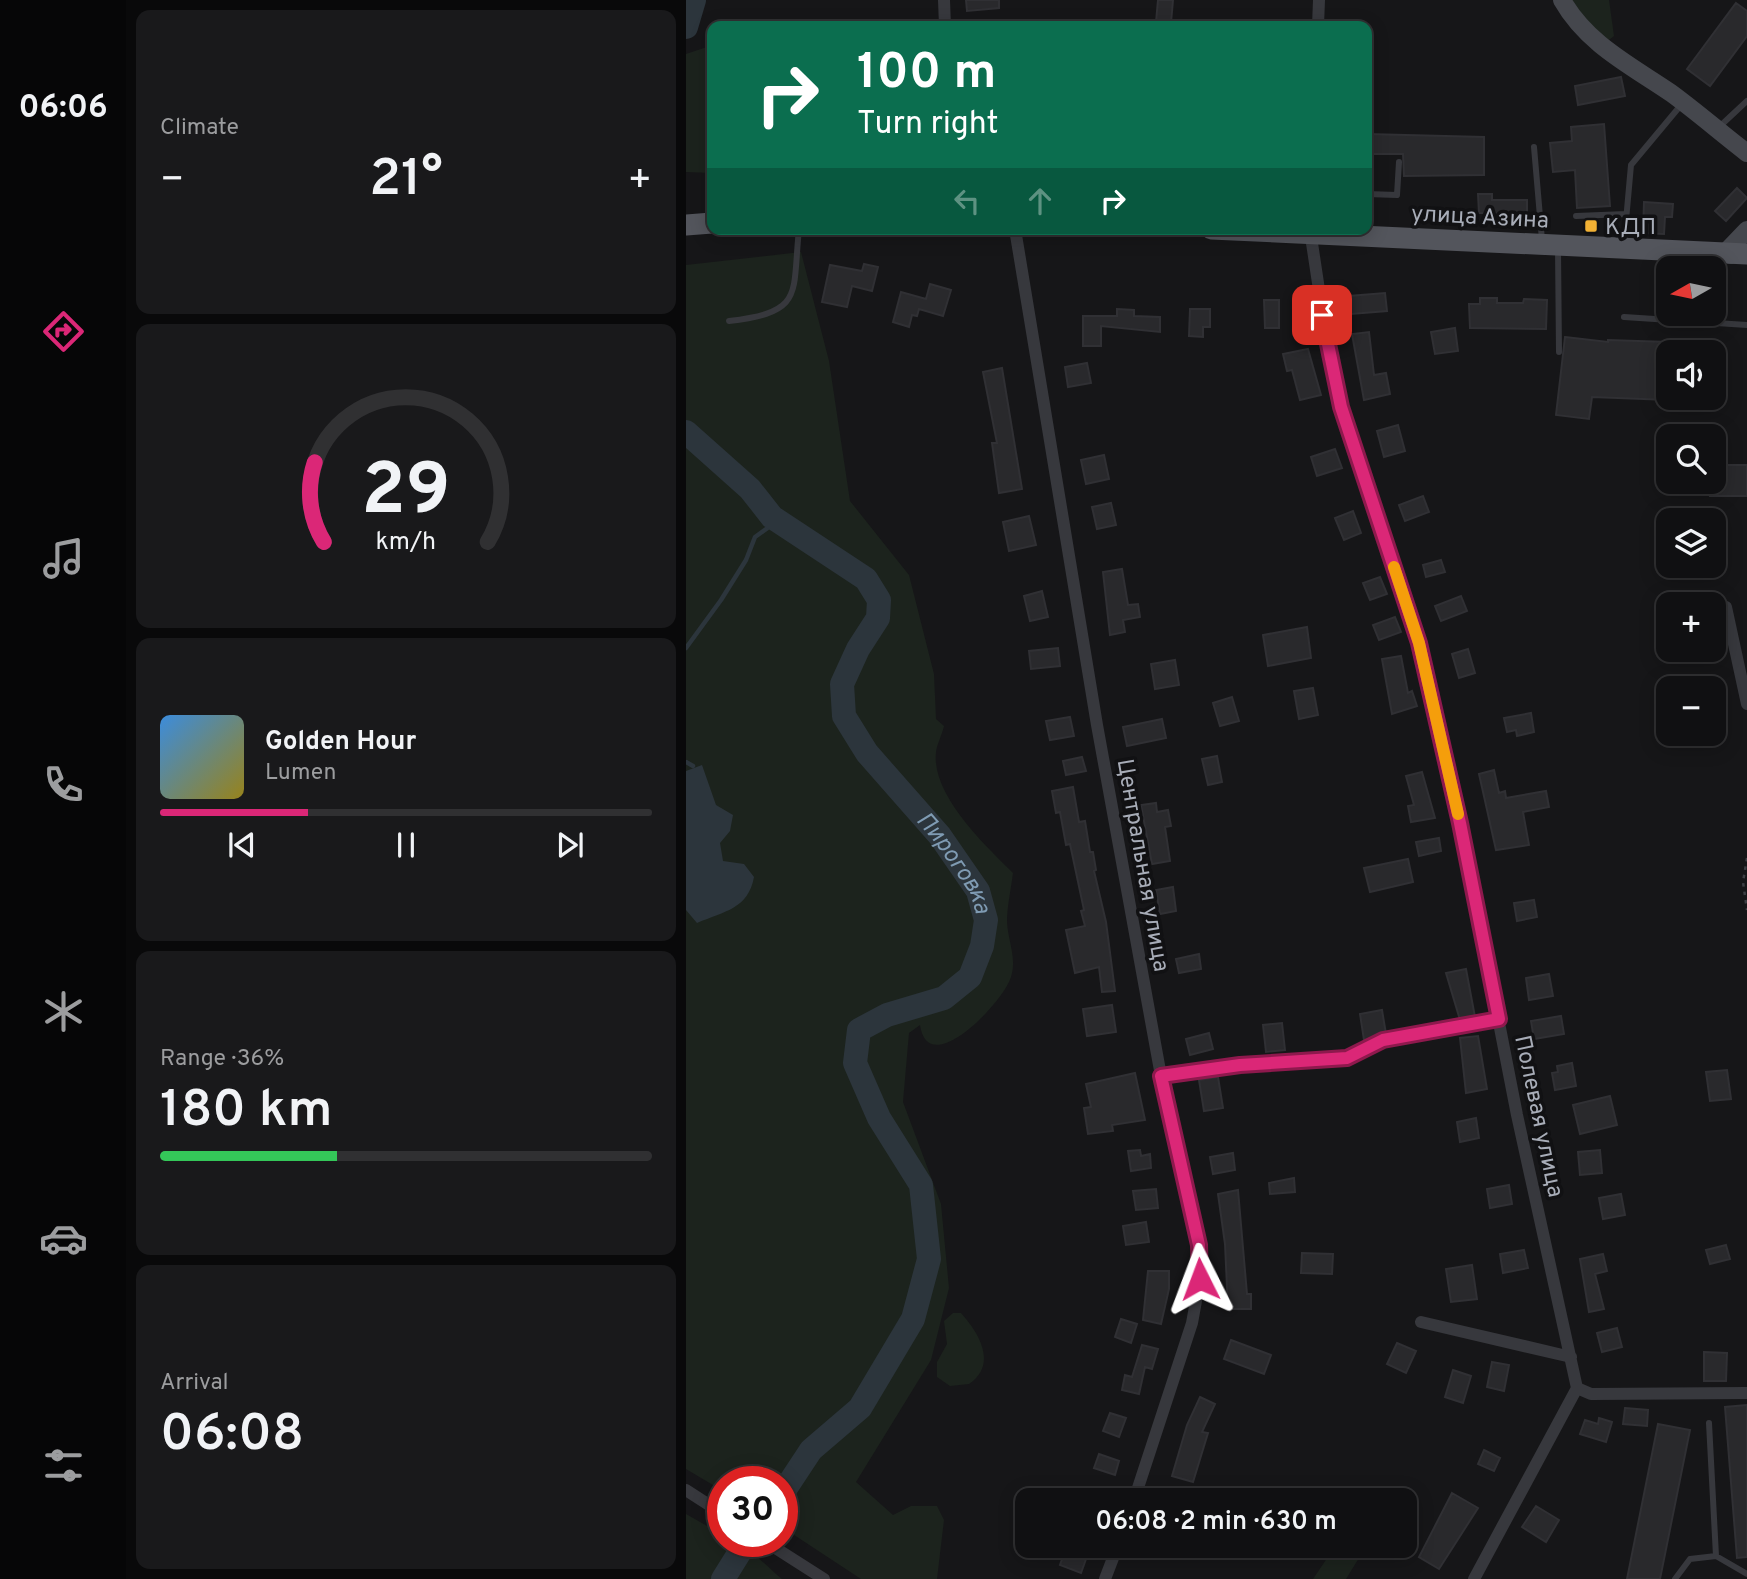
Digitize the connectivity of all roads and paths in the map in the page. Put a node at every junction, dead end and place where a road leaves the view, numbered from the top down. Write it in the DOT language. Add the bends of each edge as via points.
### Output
graph roads {
  1 [pos="944,0"];
  2 [pos="1319,0"];
  3 [pos="1562,0"];
  4 [pos="945,21"];
  5 [pos="1318,21"];
  6 [pos="1747,101"];
  7 [pos="1683,103"];
  8 [pos="1717,130"];
  9 [pos="1534,147"];
  10 [pos="1746,153"];
  11 [pos="1399,162"];
  12 [pos="1372,194"];
  13 [pos="1626,214"];
  14 [pos="1576,216"];
  15 [pos="1747,230"];
  16 [pos="1372,234"];
  17 [pos="799,235"];
  18 [pos="1016,235"];
  19 [pos="1311,235"];
  20 [pos="1550,245"];
  21 [pos="1623,248"];
  22 [pos="1721,252"];
  23 [pos="1747,254"];
  24 [pos="1721,256"];
  25 [pos="1747,260"];
  26 [pos="1624,317"];
  27 [pos="1656,319"];
  28 [pos="729,321"];
  29 [pos="1726,323"];
  30 [pos="1747,325"];
  31 [pos="1559,352"];
  32 [pos="1726,607"];
  33 [pos="1747,704"];
  34 [pos="1747,859"];
  35 [pos="1747,910"];
  36 [pos="1499,1019"];
  37 [pos="1161,1076"];
  38 [pos="1421,1322"];
  39 [pos="1571,1357"];
  40 [pos="1577,1388"];
  41 [pos="1747,1393"];
  42 [pos="1709,1423"];
  43 [pos="1138,1488"];
  44 [pos="686,1490"];
  45 [pos="707,1504"];
  46 [pos="1716,1556"];
  47 [pos="790,1557"];
  48 [pos="1113,1558"];
  49 [pos="1747,1574"];
  50 [pos="824,1579"];
  51 [pos="1105,1579"];
  52 [pos="1474,1579"];
  53 [pos="1675,1579"];
  1 -- 4 [label="street"];
  2 -- 5 [label="street"];
  3 -- 7 [label="main road" via="1596,43"];
  6 -- 8 [label="lane"];
  7 -- 8 [label="main road"];
  7 -- 13 [label="lane" via="1631,165"];
  8 -- 10 [label="main road"];
  9 -- 20 [label="lane"];
  11 -- 12 [label="lane" via="1397,195"];
  13 -- 14 [label="lane"];
  13 -- 21 [label="lane"];
  15 -- 22 [label="main road"];
  16 -- 20 [label="main road, улица Азина"];
  17 -- 28 [label="lane" via="794,294 783,308"];
  18 -- 37 [label="street, Центральная улица"];
  19 -- 36 [label="street, Полевая улица" via="1341,407 1419,643"];
  20 -- 21 [label="main road, улица Азина"];
  20 -- 31 [label="lane"];
  21 -- 22 [label="main road, улица Азина"];
  22 -- 23 [label="main road, улица Азина"];
  22 -- 24 [label="lane"];
  22 -- 25 [label="main road"];
  26 -- 27 [label="lane"];
  29 -- 30 [label="lane"];
  32 -- 33 [label="street"];
  34 -- 35 [label="path" via="1743,882"];
  36 -- 37 [label="lane" via="1383,1040 1347,1058"];
  36 -- 39 [label="street, Полевая улица"];
  37 -- 43 [label="street, Центральная улица" via="1199,1245 1200,1279 1192,1323"];
  38 -- 39 [label="street"];
  39 -- 40 [label="street, Полевая улица"];
  40 -- 41 [label="street" via="1591,1394"];
  40 -- 52 [label="street"];
  42 -- 46 [label="lane"];
  44 -- 45 [label="street"];
  46 -- 49 [label="lane"];
  46 -- 53 [label="lane" via="1690,1559"];
  47 -- 50 [label="street"];
  48 -- 51 [label="street"];
}
